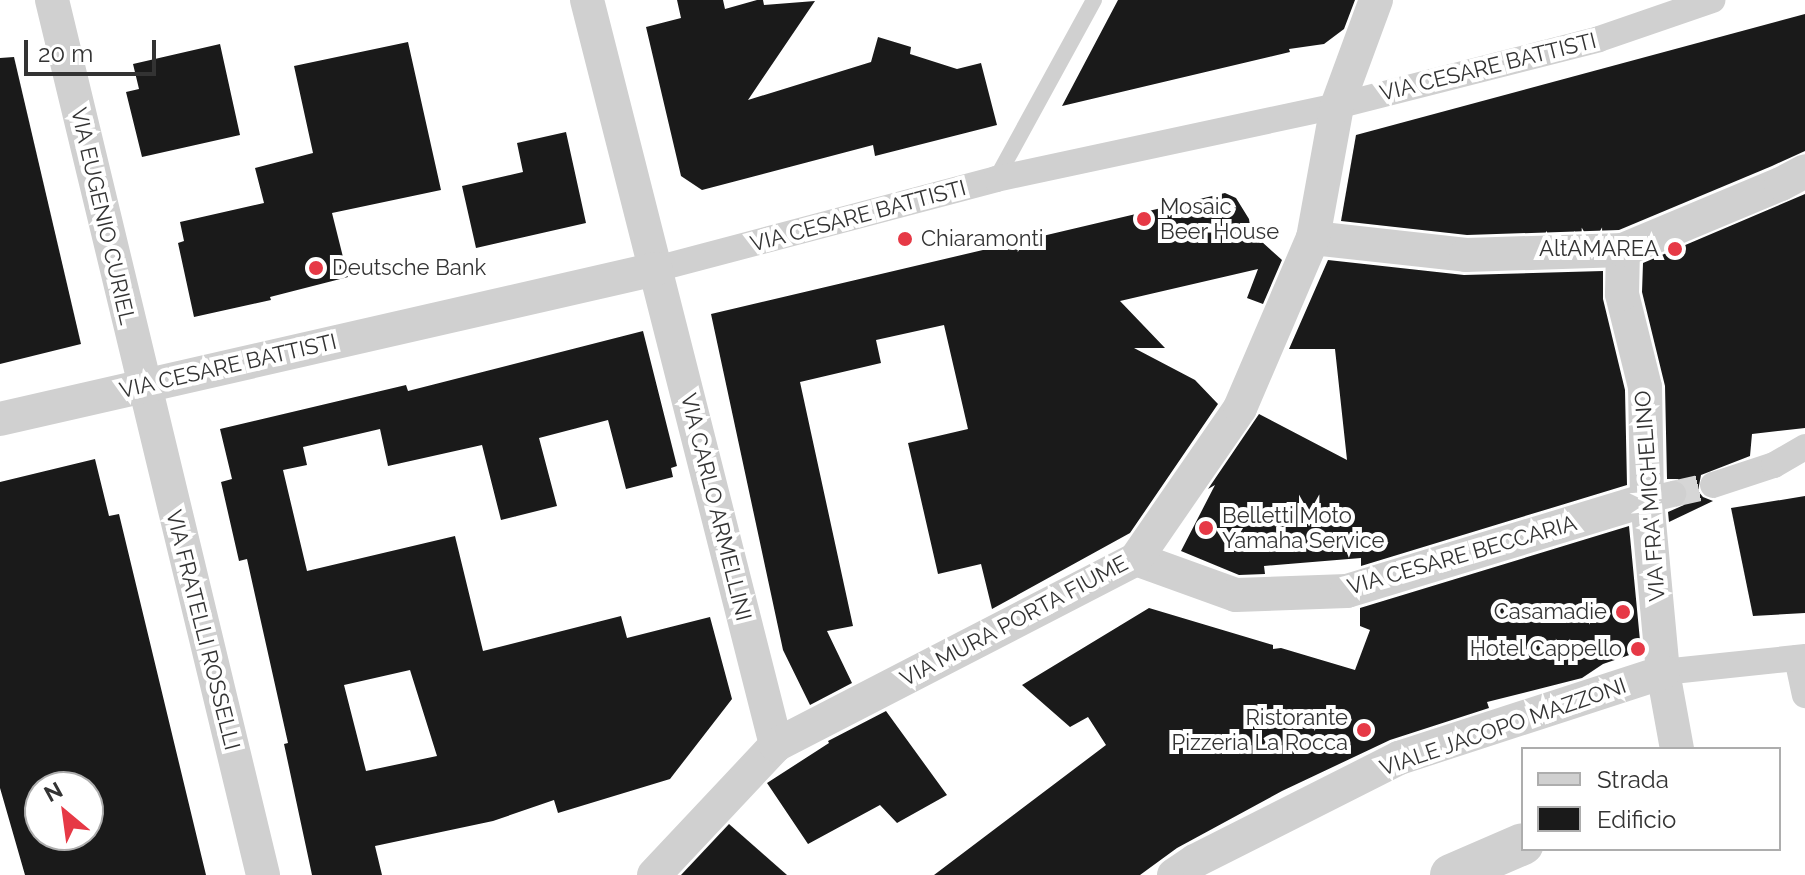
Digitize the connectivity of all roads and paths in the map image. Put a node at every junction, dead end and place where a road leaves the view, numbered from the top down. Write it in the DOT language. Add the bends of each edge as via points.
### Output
graph roads {
  1 [pos="52,0"];
  2 [pos="587,0"];
  3 [pos="1094,0"];
  4 [pos="1376,0"];
  5 [pos="1712,0"];
  6 [pos="1337,106"];
  7 [pos="1805,171"];
  8 [pos="996,179"];
  9 [pos="1313,238"];
  10 [pos="1623,250"];
  11 [pos="656,269"];
  12 [pos="143,386"];
  13 [pos="0,419"];
  14 [pos="1805,447"];
  15 [pos="1713,485"];
  16 [pos="1660,497"];
  17 [pos="1136,559"];
  18 [pos="1801,658"];
  19 [pos="1663,672"];
  20 [pos="1805,695"];
  21 [pos="776,745"];
  22 [pos="1677,747"];
  23 [pos="1521,845"];
  24 [pos="263,875"];
  25 [pos="654,875"];
  26 [pos="1174,875"];
  27 [pos="1451,875"];
  1 -- 12 [label="street, VIA EUGENIO CURIEL"];
  2 -- 11 [label="street, VIA CARLO ARMELLINI"];
  3 -- 8 [label="lane"];
  4 -- 6 [label="street, VIA MURA PORTA FIUME"];
  5 -- 6 [label="street, VIA CESARE BATTISTI" via="1599,39"];
  6 -- 8 [label="street, VIA CESARE BATTISTI"];
  6 -- 9 [label="street, VIA MURA PORTA FIUME"];
  7 -- 10 [label="street"];
  8 -- 11 [label="street, VIA CESARE BATTISTI"];
  9 -- 10 [label="street" via="1466,255"];
  9 -- 17 [label="street, VIA MURA PORTA FIUME" via="1240,408"];
  10 -- 16 [label="street, VIA FRA' MICHELINO" via="1622,294 1645,387"];
  11 -- 12 [label="street, VIA CESARE BATTISTI"];
  11 -- 21 [label="street, VIA CARLO ARMELLINI"];
  12 -- 13 [label="street, VIA CESARE BATTISTI"];
  12 -- 24 [label="street, VIA FRATELLI ROSSELLI"];
  14 -- 15 [label="street" via="1774,465"];
  16 -- 17 [label="street, VIA CESARE BECCARIA" via="1347,591 1236,595"];
  16 -- 19 [label="street, VIA FRA' MICHELINO"];
  17 -- 21 [label="street, VIA MURA PORTA FIUME"];
  18 -- 19 [label="street"];
  18 -- 20 [label="street"];
  19 -- 22 [label="street, VIA FRA' MICHELINO"];
  19 -- 26 [label="street, VIALE JACOPO MAZZONI" via="1399,758"];
  21 -- 25 [label="street, VIA MURA PORTA FIUME"];
  23 -- 27 [label="street"];
}
